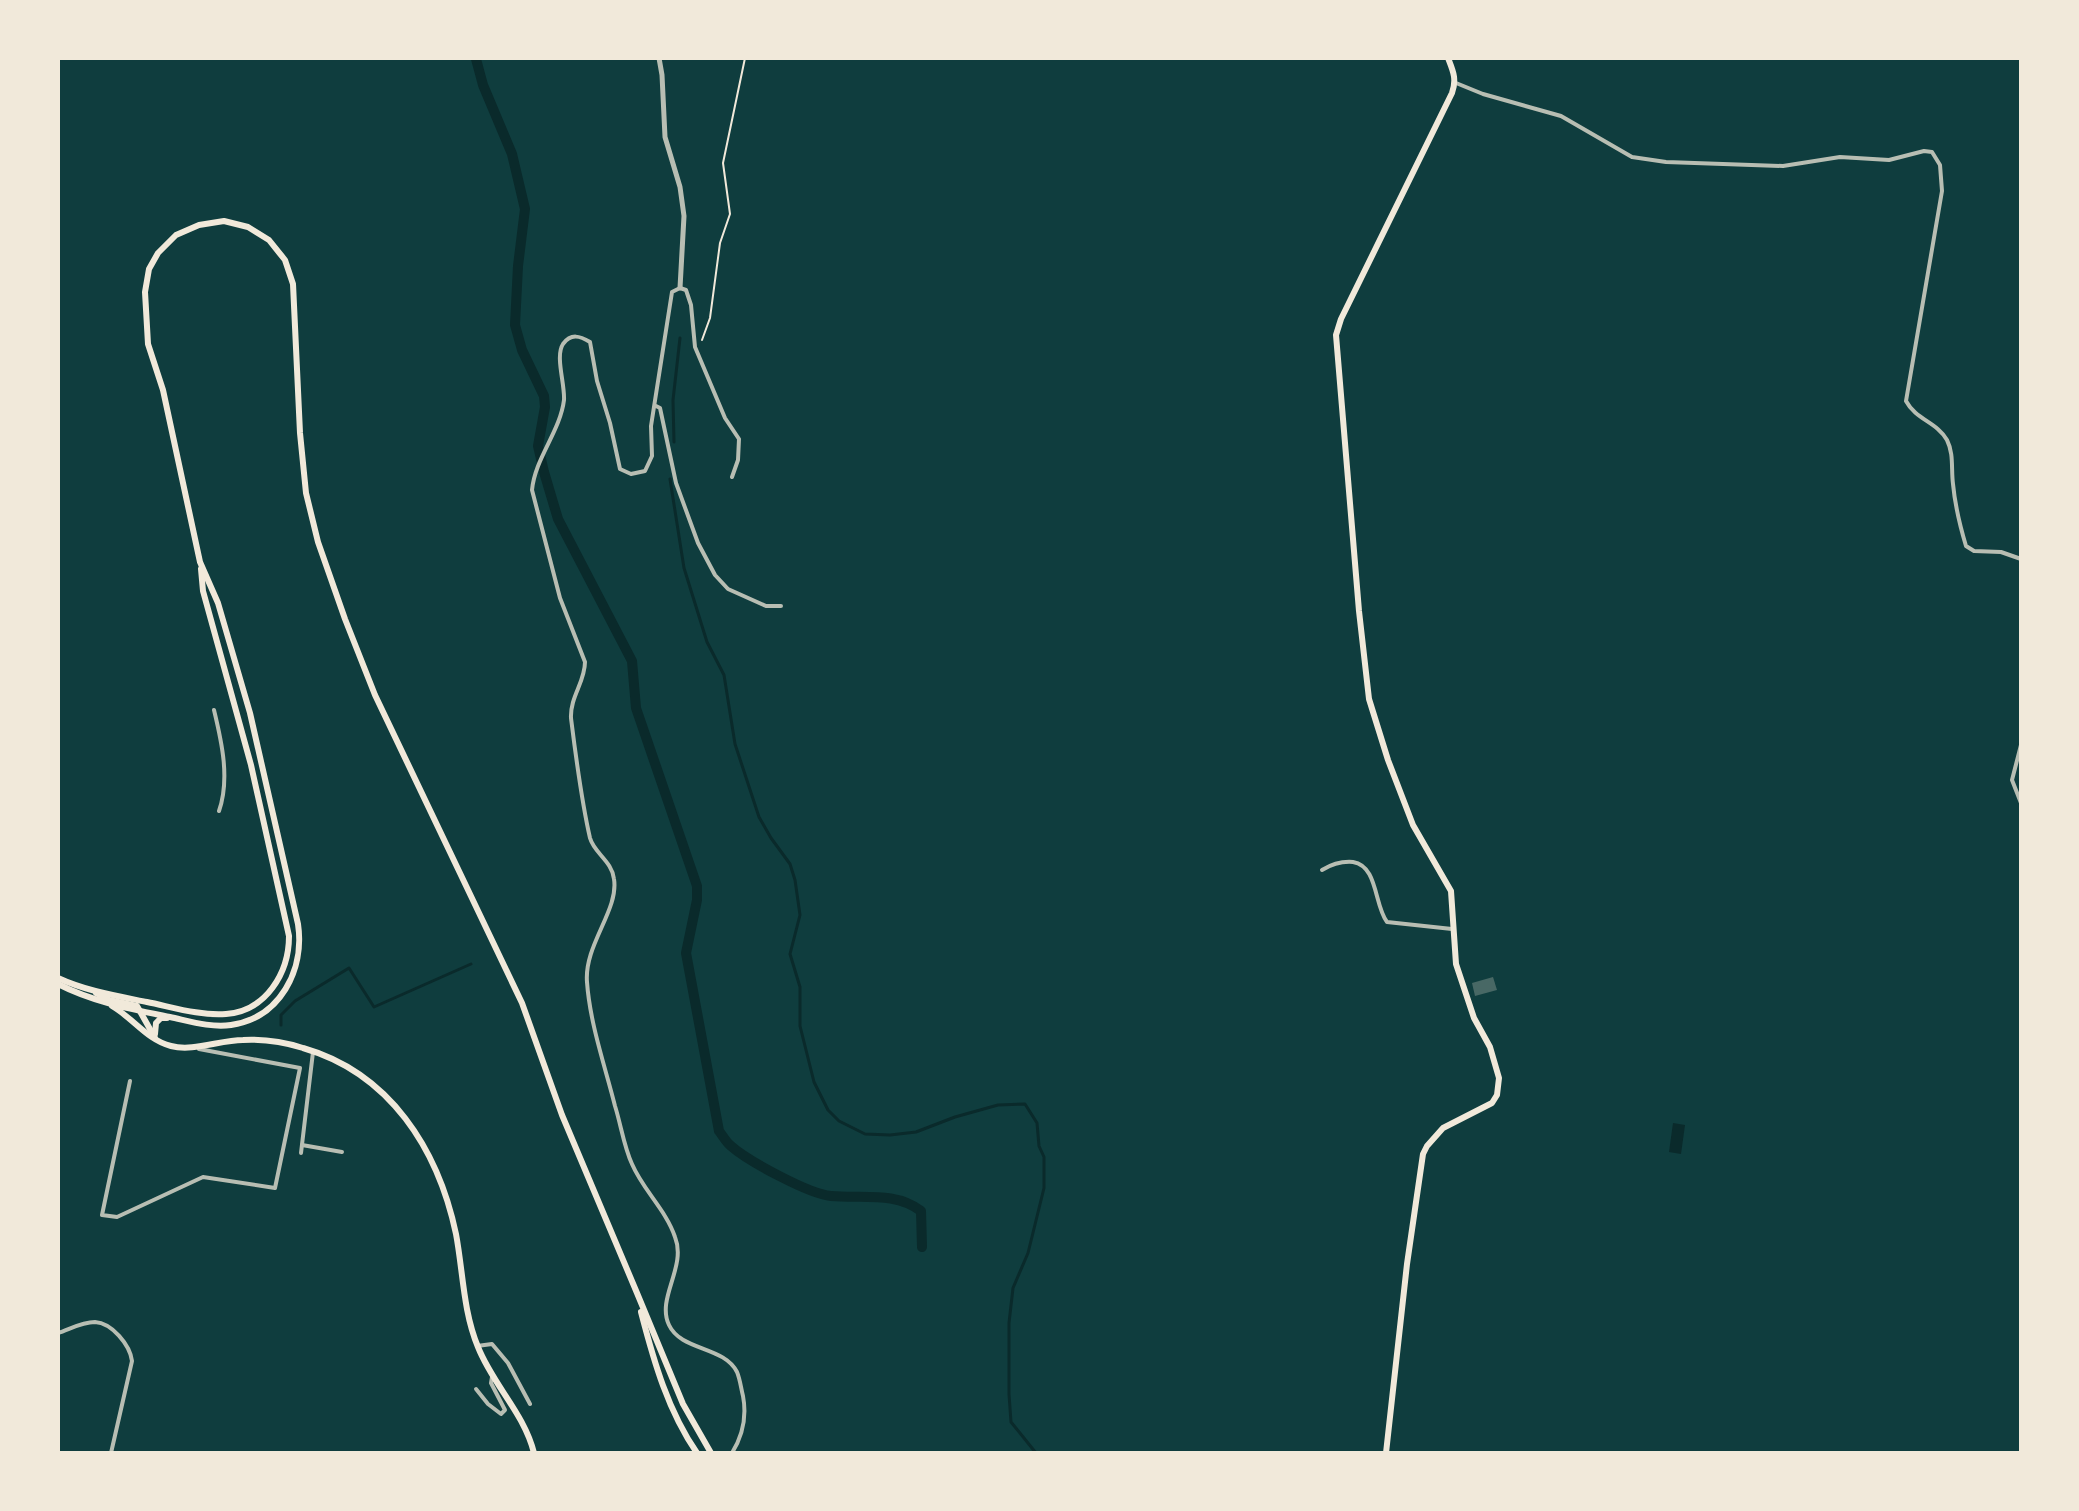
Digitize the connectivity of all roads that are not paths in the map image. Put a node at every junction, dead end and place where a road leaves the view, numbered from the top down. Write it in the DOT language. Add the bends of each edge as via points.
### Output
graph roads {
  1 [pos="659,58"];
  2 [pos="1448,58"];
  3 [pos="1456,83"];
  4 [pos="680,288"];
  5 [pos="655,405"];
  6 [pos="732,477"];
  7 [pos="2021,559"];
  8 [pos="200,562"];
  9 [pos="781,606"];
  10 [pos="214,710"];
  11 [pos="2021,745"];
  12 [pos="2021,803"];
  13 [pos="219,811"];
  14 [pos="1322,870"];
  15 [pos="1452,929"];
  16 [pos="58,981"];
  17 [pos="92,991"];
  18 [pos="110,1004"];
  19 [pos="141,1011"];
  20 [pos="176,1018"];
  21 [pos="157,1041"];
  22 [pos="185,1046"];
  23 [pos="313,1051"];
  24 [pos="130,1081"];
  25 [pos="302,1145"];
  26 [pos="342,1152"];
  27 [pos="301,1153"];
  28 [pos="637,1293"];
  29 [pos="58,1333"];
  30 [pos="477,1346"];
  31 [pos="493,1375"];
  32 [pos="476,1389"];
  33 [pos="530,1404"];
  34 [pos="111,1453"];
  35 [pos="534,1453"];
  36 [pos="697,1453"];
  37 [pos="711,1453"];
  38 [pos="732,1453"];
  39 [pos="1386,1453"];
  1 -- 4 [label="street" via="665,137 684,216"];
  2 -- 3 [label="main road"];
  3 -- 7 [label="street" via="1561,116 1632,157 1783,166 1932,152 1940,165 1942,191 1906,401 1912,413 1946,438 1966,546"];
  3 -- 15 [label="main road" via="1341,319 1336,350 1369,699 1413,825 1451,891"];
  4 -- 5 [label="street" via="670,301"];
  4 -- 6 [label="street" via="689,296 695,347 739,439"];
  5 -- 9 [label="street" via="660,408 678,490 715,575 728,589 766,606"];
  5 -- 38 [label="street" via="649,437 652,456 645,471 631,474 620,469 590,342 570,337 560,348 563,405 533,476 533,499 560,598 585,662 570,705 591,842 610,864 614,878 615,891 587,968 593,1016 631,1162 680,1252 667,1298 668,1324 736,1370 745,1406 744,1425"];
  8 -- 17 [label="main road" via="203,591 251,765 289,954 275,987 245,1009 226,1014"];
  8 -- 20 [label="main road" via="218,603 250,713 301,943 290,983 263,1012 229,1025"];
  8 -- 28 [label="main road" via="148,344 145,292 149,269 176,235 224,221 269,240 285,260 293,284 306,493 318,542 375,695 522,1003 562,1115"];
  10 -- 13 [label="street" via="225,792"];
  11 -- 12 [label="street" via="2012,780"];
  14 -- 15 [label="street" via="1334,863 1360,864 1369,872 1387,922"];
  15 -- 39 [label="main road" via="1456,964 1490,1047 1499,1086 1492,1103 1443,1128 1423,1154"];
  16 -- 17 [label="main road"];
  16 -- 18 [label="main road"];
  17 -- 19 [label="main road"];
  18 -- 19 [label="main road"];
  18 -- 21 [label="main road"];
  19 -- 20 [label="main road"];
  19 -- 21 [label="main road"];
  20 -- 21 [label="main road" via="156,1023"];
  21 -- 22 [label="main road"];
  22 -- 23 [label="main road" via="242,1040"];
  22 -- 24 [label="street" via="300,1068 275,1188 203,1177 117,1217 102,1215"];
  23 -- 25 [label="street"];
  23 -- 30 [label="main road" via="364,1077 395,1105 429,1154 444,1185"];
  25 -- 26 [label="street"];
  25 -- 27 [label="street"];
  28 -- 36 [label="main road" via="653,1360"];
  28 -- 37 [label="main road" via="683,1404"];
  29 -- 34 [label="street" via="100,1322 131,1349"];
  30 -- 31 [label="main road"];
  30 -- 33 [label="street" via="492,1344"];
  31 -- 32 [label="street" via="491,1383 505,1410 501,1414"];
  31 -- 35 [label="main road" via="518,1413"];
}
